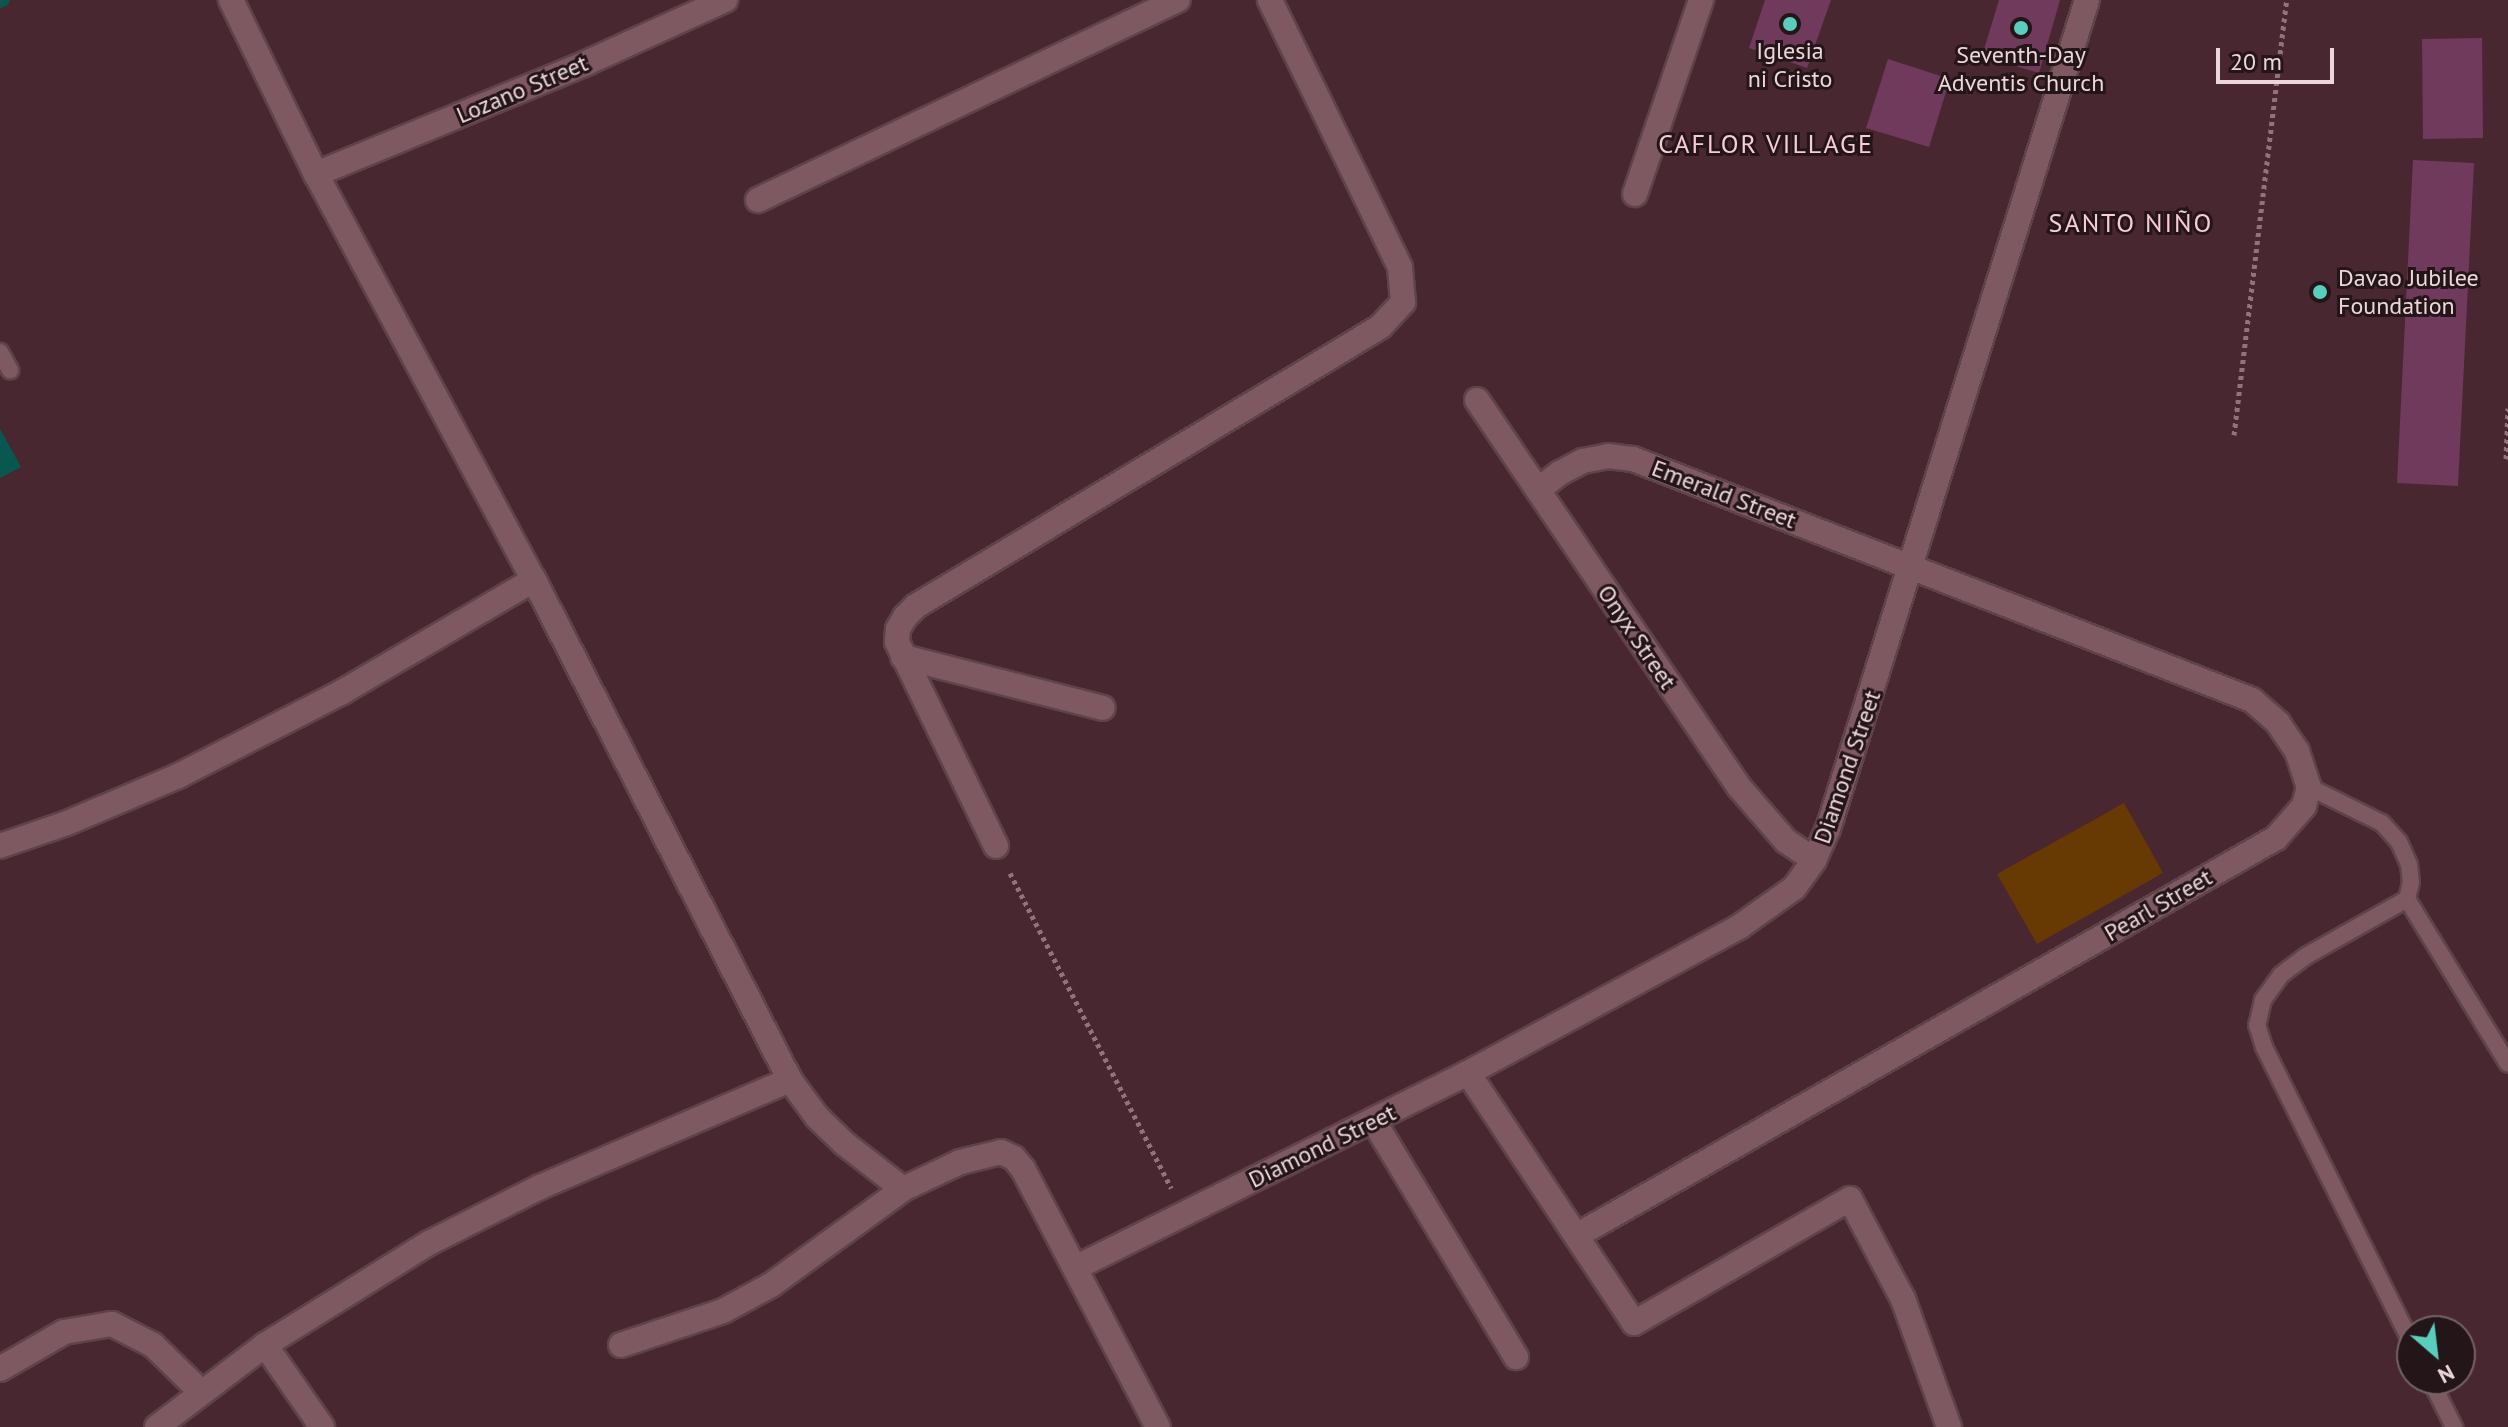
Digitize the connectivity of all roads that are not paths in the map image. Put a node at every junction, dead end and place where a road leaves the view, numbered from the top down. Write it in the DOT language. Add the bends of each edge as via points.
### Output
graph roads {
  1 [pos="231,0"];
  2 [pos="725,0"];
  3 [pos="1178,0"];
  4 [pos="1270,0"];
  5 [pos="1701,0"];
  6 [pos="2087,0"];
  7 [pos="316,174"];
  8 [pos="1635,194"];
  9 [pos="758,200"];
  10 [pos="0,352"];
  11 [pos="10,370"];
  12 [pos="1477,400"];
  13 [pos="1538,490"];
  14 [pos="1912,568"];
  15 [pos="534,580"];
  16 [pos="903,657"];
  17 [pos="1103,708"];
  18 [pos="2309,787"];
  19 [pos="0,846"];
  20 [pos="996,846"];
  21 [pos="1814,860"];
  22 [pos="2407,899"];
  23 [pos="2508,1064"];
  24 [pos="1468,1073"];
  25 [pos="790,1080"];
  26 [pos="1373,1120"];
  27 [pos="903,1189"];
  28 [pos="1576,1236"];
  29 [pos="1075,1268"];
  30 [pos="2398,1315"];
  31 [pos="265,1345"];
  32 [pos="621,1345"];
  33 [pos="1516,1357"];
  34 [pos="0,1369"];
  35 [pos="201,1392"];
  36 [pos="2438,1395"];
  37 [pos="157,1427"];
  38 [pos="322,1427"];
  39 [pos="1158,1427"];
  40 [pos="1949,1427"];
  41 [pos="2454,1427"];
  1 -- 7 [label="street"];
  2 -- 7 [label="street, Lozano Street"];
  3 -- 9 [label="street"];
  4 -- 16 [label="street" via="1400,267 1403,302 1380,327 916,606 898,629"];
  5 -- 8 [label="street"];
  6 -- 14 [label="street, Diamond Street"];
  7 -- 15 [label="street"];
  10 -- 11 [label="lane"];
  12 -- 13 [label="street, Onyx Street"];
  13 -- 14 [label="street, Emerald Street" via="1583,461 1633,459"];
  13 -- 21 [label="street, Onyx Street" via="1739,787 1786,841"];
  14 -- 18 [label="street" via="2252,700 2291,741"];
  14 -- 21 [label="street, Diamond Street"];
  15 -- 19 [label="street" via="342,692 178,776"];
  15 -- 25 [label="street"];
  16 -- 17 [label="street"];
  16 -- 20 [label="street"];
  18 -- 22 [label="lane" via="2382,823 2399,842 2409,864"];
  18 -- 28 [label="street, Pearl Street" via="2304,806 2276,838"];
  21 -- 24 [label="street, Diamond Street" via="1794,888 1769,909"];
  22 -- 23 [label="lane"];
  22 -- 30 [label="lane" via="2281,975 2263,1000 2257,1025"];
  24 -- 26 [label="street, Diamond Street"];
  24 -- 28 [label="street"];
  25 -- 27 [label="street" via="817,1117"];
  25 -- 31 [label="street" via="513,1201 363,1282"];
  26 -- 29 [label="street, Diamond Street"];
  26 -- 33 [label="street"];
  27 -- 29 [label="street" via="1001,1152 1014,1158"];
  27 -- 32 [label="street" via="771,1285 723,1311"];
  28 -- 40 [label="street" via="1634,1323 1850,1199 1903,1299"];
  29 -- 39 [label="street"];
  31 -- 35 [label="street"];
  31 -- 38 [label="street"];
  34 -- 35 [label="street" via="64,1332 112,1324 153,1345"];
  35 -- 37 [label="street"];
  36 -- 41 [label="lane"];
}
